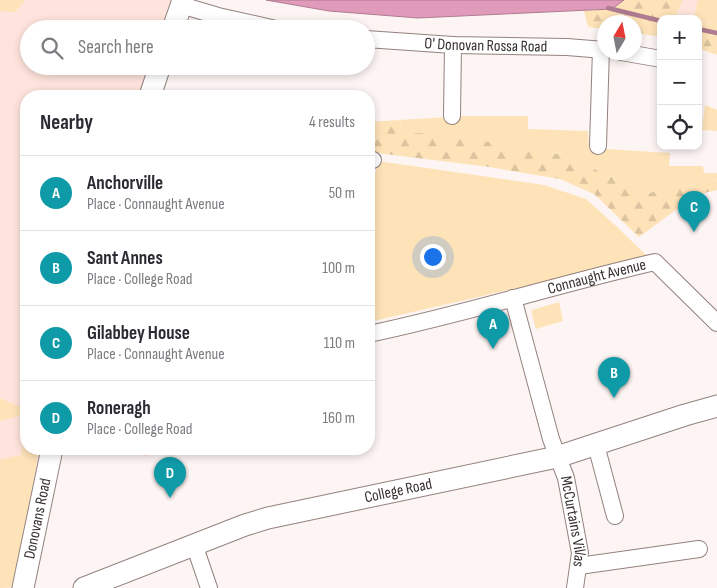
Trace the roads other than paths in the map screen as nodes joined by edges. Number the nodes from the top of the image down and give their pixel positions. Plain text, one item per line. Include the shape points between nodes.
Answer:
1 (182, 2) edge
2 (176, 20) edge
3 (236, 20) edge
4 (375, 40) edge
5 (453, 45) junction
6 (597, 50) edge
7 (642, 56) edge
8 (657, 59) edge
9 (602, 60) edge
10 (157, 75) edge
11 (152, 90) edge
12 (452, 116) dead end
13 (598, 146) dead end
14 (513, 298) junction
15 (717, 323) edge
16 (375, 332) edge
17 (717, 406) edge
18 (596, 445) junction
19 (51, 455) edge
20 (557, 457) junction
21 (615, 516) dead end
22 (194, 544) junction
23 (699, 549) dead end
24 (579, 566) junction
25 (23, 588) edge
26 (84, 588) edge
27 (209, 588) edge
28 (575, 588) edge

1 - 2 street
1 - 3 street
4 - 5 street, O' Donovan Rossa Road
5 - 6 street, O' Donovan Rossa Road
5 - 12 street
7 - 8 street
9 - 13 street
10 - 11 street
14 - 15 street, Connaught Avenue via 654,262
14 - 16 street, Connaught Avenue
14 - 20 street
17 - 18 street, College Road
18 - 20 street, College Road
18 - 21 street
19 - 25 street, Donovans Road
20 - 22 street, College Road via 268,518
20 - 24 street, McCurtains Villas via 564,468 579,540
22 - 26 street, College Road
22 - 27 street
23 - 24 street
24 - 28 street, McCurtains Villas

